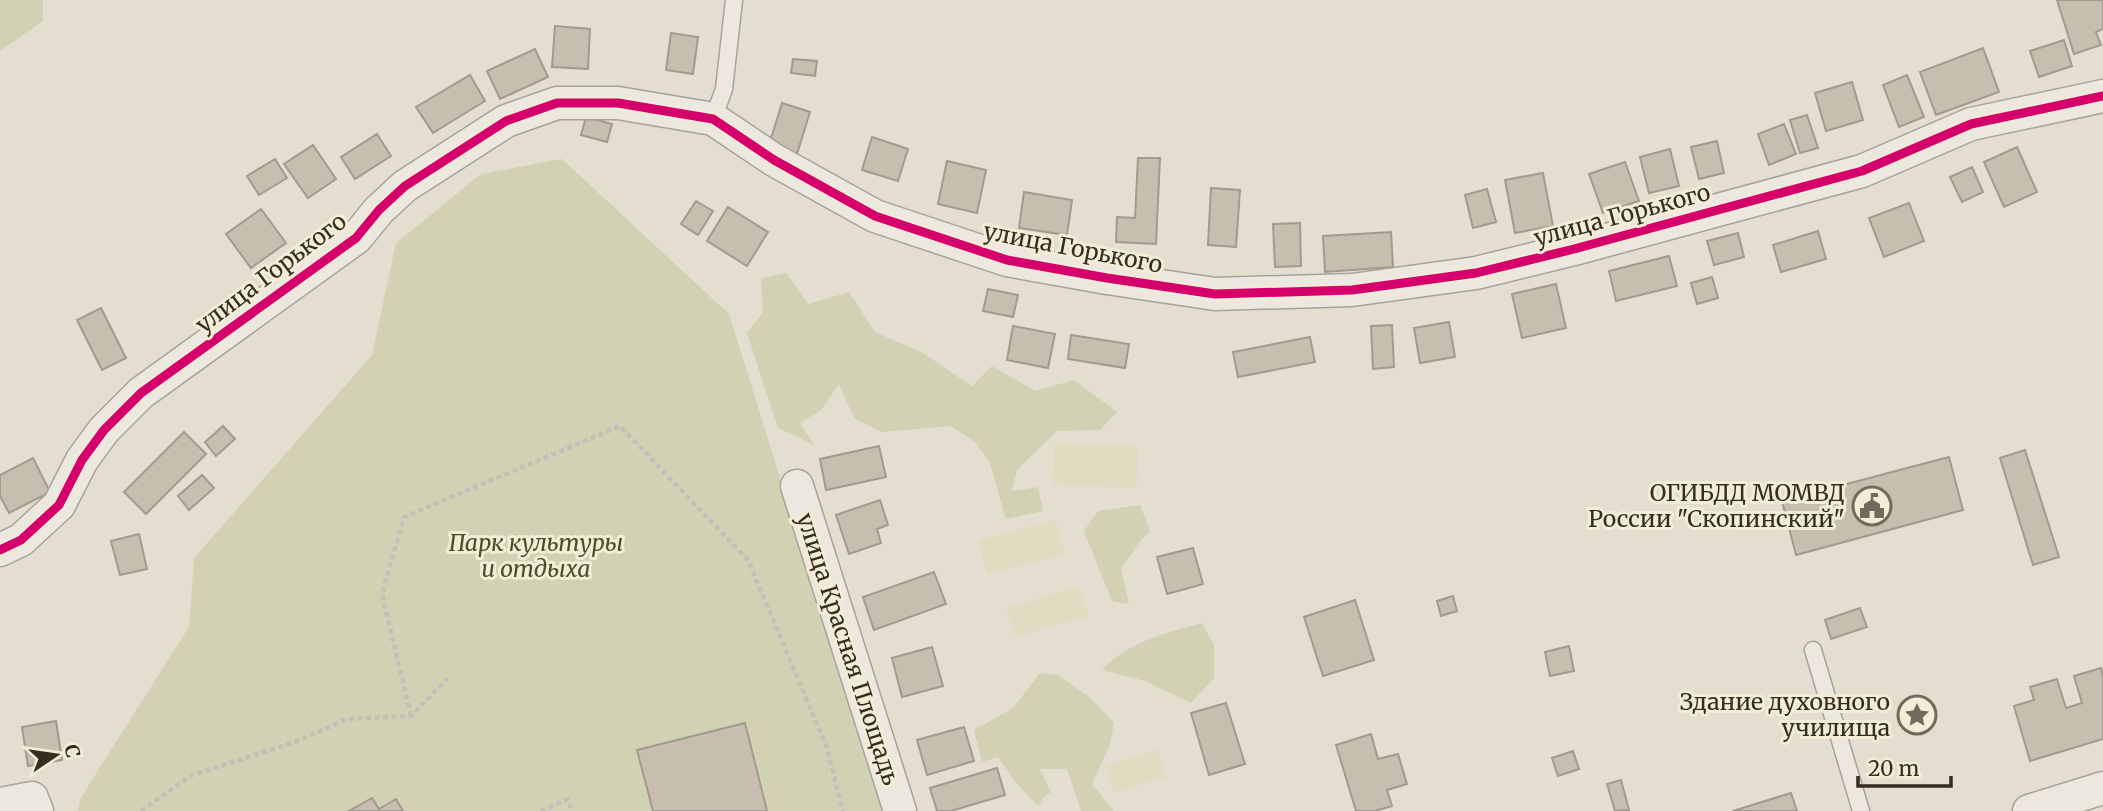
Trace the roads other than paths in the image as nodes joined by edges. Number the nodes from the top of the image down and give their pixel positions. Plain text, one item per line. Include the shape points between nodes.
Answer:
1 (734, 0) edge
2 (2103, 96) edge
3 (713, 119) junction
4 (797, 486) dead end
5 (0, 550) edge
6 (1813, 650) dead end
7 (2103, 788) edge
8 (0, 804) edge
9 (35, 804) edge
10 (900, 811) edge
11 (1861, 811) edge
12 (2029, 811) edge

1 - 3 lane via 724,89
2 - 3 street, улица Горького via 1971,124 1862,171 1476,273 1352,290 1215,294 1007,260 875,215 774,160
3 - 5 street, улица Горького via 618,103 557,103 506,121 405,186 356,238 141,393 82,460 59,505 21,540
4 - 10 street, улица Красная Площадь
6 - 11 lane
7 - 12 street
8 - 9 street

